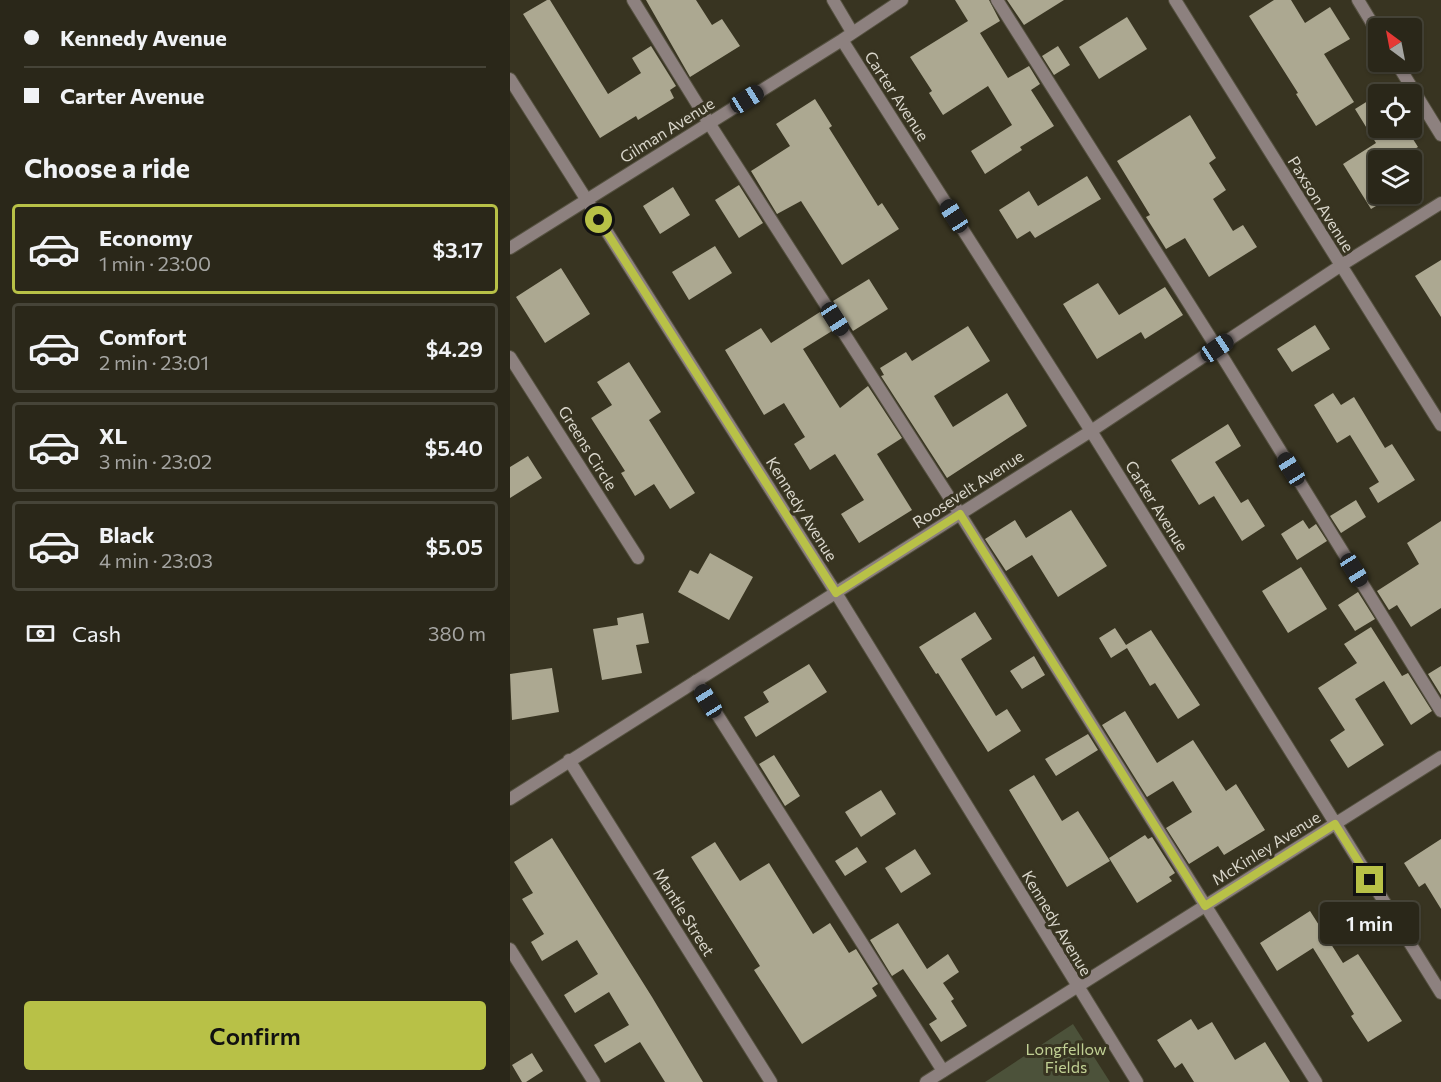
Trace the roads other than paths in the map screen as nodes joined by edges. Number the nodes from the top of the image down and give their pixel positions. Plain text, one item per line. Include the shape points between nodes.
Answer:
1 (633, 0) edge
2 (832, 0) edge
3 (902, 0) edge
4 (997, 0) edge
5 (1175, 0) edge
6 (1358, 0) edge
7 (1369, 18) edge
8 (852, 32) junction
9 (842, 40) junction
10 (1402, 72) edge
11 (510, 79) edge
12 (709, 123) junction
13 (1441, 135) edge
14 (586, 200) junction
15 (1441, 203) edge
16 (510, 248) edge
17 (1340, 266) junction
18 (1217, 348) junction
19 (510, 357) edge
20 (1441, 424) edge
21 (1091, 430) junction
22 (960, 514) junction
23 (638, 558) dead end
24 (836, 593) junction
25 (696, 681) junction
26 (1441, 711) edge
27 (1441, 757) edge
28 (569, 760) junction
29 (510, 799) edge
30 (1335, 824) junction
31 (1205, 906) junction
32 (510, 949) edge
33 (1077, 987) junction
34 (1441, 993) edge
35 (943, 1071) junction
36 (594, 1082) edge
37 (771, 1082) edge
38 (926, 1082) edge
39 (1137, 1082) edge
40 (1316, 1082) edge

1 - 12 street
2 - 8 street
3 - 8 street, Gilman Avenue
4 - 18 street
5 - 17 street, Paxson Avenue
6 - 7 street
8 - 9 street, Gilman Avenue
9 - 12 street, Gilman Avenue
9 - 21 street, Carter Avenue
10 - 13 street
11 - 14 street, Kennedy Avenue
12 - 14 street, Gilman Avenue
12 - 22 street
14 - 16 street, Gilman Avenue
14 - 24 street, Kennedy Avenue
15 - 17 street, Roosevelt Avenue
17 - 18 street, Roosevelt Avenue
17 - 20 street, Paxson Avenue
18 - 21 street, Roosevelt Avenue
18 - 26 street
19 - 23 street, Greens Circle
21 - 22 street, Roosevelt Avenue
21 - 30 street, Carter Avenue
22 - 24 street, Roosevelt Avenue
22 - 31 street
24 - 25 street, Roosevelt Avenue
24 - 33 street, Kennedy Avenue
25 - 28 street, Roosevelt Avenue
25 - 35 street
27 - 30 street, McKinley Avenue
28 - 29 street, Roosevelt Avenue
28 - 37 street, Mantle Street
30 - 31 street, McKinley Avenue
30 - 34 street, Carter Avenue
31 - 33 street, McKinley Avenue
31 - 40 street
32 - 36 street
33 - 35 street, McKinley Avenue
33 - 39 street, Kennedy Avenue
35 - 38 street, McKinley Avenue

